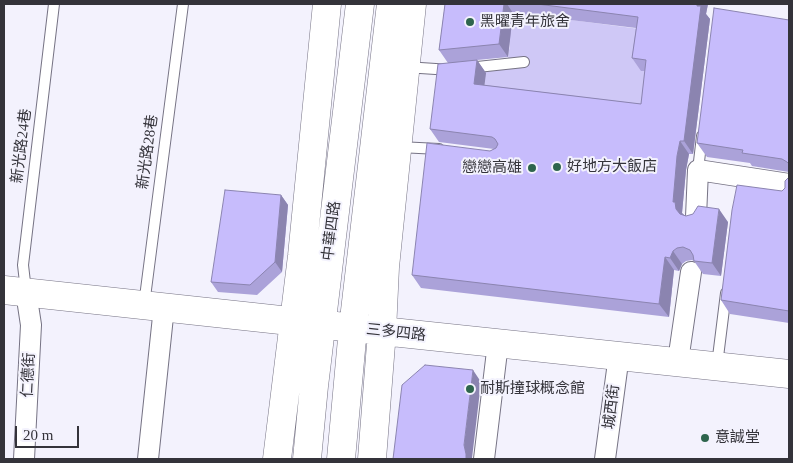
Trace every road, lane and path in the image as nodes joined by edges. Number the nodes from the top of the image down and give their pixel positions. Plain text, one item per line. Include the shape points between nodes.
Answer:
1 (54, 4) edge
2 (183, 4) edge
3 (327, 4) edge
4 (360, 4) edge
5 (391, 4) edge
6 (412, 4) edge
7 (524, 62) dead end
8 (405, 67) junction
9 (704, 122) edge
10 (397, 146) junction
11 (446, 150) edge
12 (698, 170) junction
13 (789, 184) edge
14 (696, 217) edge
15 (690, 272) edge
16 (728, 278) edge
17 (15, 291) edge
18 (154, 306) junction
19 (308, 323) junction
20 (353, 328) junction
21 (382, 332) junction
22 (498, 343) junction
23 (619, 355) junction
24 (678, 361) junction
25 (717, 366) junction
26 (789, 374) edge
27 (24, 459) edge
28 (148, 459) edge
29 (277, 459) edge
30 (307, 459) edge
31 (341, 459) edge
32 (372, 459) edge
33 (484, 459) edge
34 (605, 459) edge

1 - 17 lane, 新光路24巷 via 23,265
2 - 18 lane, 新光路28巷
3 - 19 street, 中華四路
4 - 19 street, 中華四路
5 - 20 street
6 - 8 street
7 - 8 lane via 448,70
8 - 10 street
9 - 12 lane
10 - 11 lane
10 - 21 street
12 - 13 street
12 - 14 street
15 - 24 street
16 - 25 lane
17 - 18 street, 三多四路
17 - 27 street, 仁德街 via 31,325
18 - 19 street, 三多四路
18 - 28 street
19 - 20 street, 三多四路
19 - 29 street, 中華四路
19 - 30 street, 中華四路
20 - 21 street, 三多四路
20 - 31 street
21 - 22 street, 三多四路
21 - 32 street
22 - 23 street, 三多四路
22 - 33 street
23 - 24 street, 三多四路
23 - 34 street, 城西街
24 - 25 street, 三多四路
25 - 26 street, 三多四路

